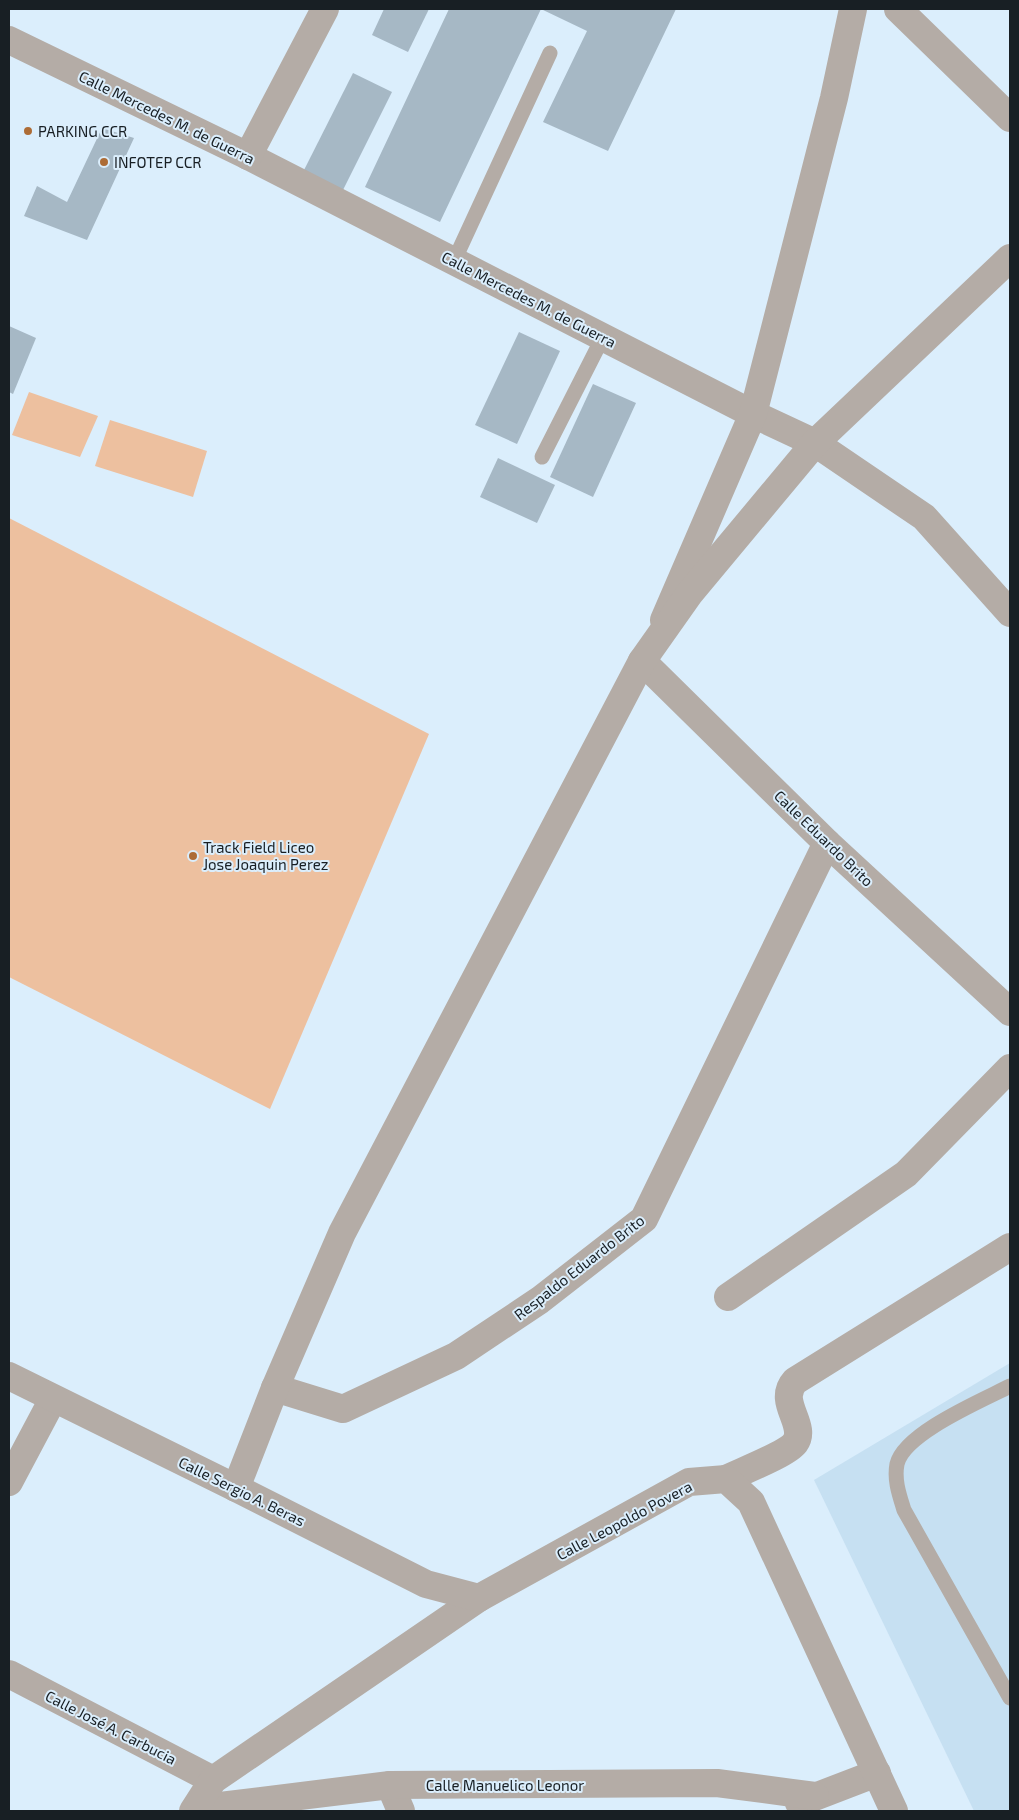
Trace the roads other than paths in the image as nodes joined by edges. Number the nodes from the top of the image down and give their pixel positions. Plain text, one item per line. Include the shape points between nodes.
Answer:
1 (325, 9) edge
2 (853, 9) edge
3 (900, 10) edge
4 (9, 40) edge
5 (550, 53) dead end
6 (1010, 118) edge
7 (248, 156) junction
8 (1010, 258) edge
9 (454, 261) junction
10 (602, 337) junction
11 (753, 414) junction
12 (816, 443) junction
13 (542, 457) dead end
14 (1010, 613) edge
15 (648, 653) junction
16 (828, 843) junction
17 (1010, 1012) edge
18 (1010, 1068) edge
19 (1010, 1247) edge
20 (728, 1297) dead end
21 (9, 1376) edge
22 (1010, 1386) edge
23 (275, 1388) junction
24 (52, 1399) junction
25 (726, 1478) junction
26 (9, 1482) edge
27 (236, 1488) junction
28 (479, 1598) junction
29 (9, 1674) edge
30 (1010, 1698) edge
31 (877, 1773) junction
32 (213, 1780) junction
33 (390, 1785) junction
34 (815, 1796) junction
35 (194, 1810) edge
36 (401, 1811) edge
37 (782, 1811) edge
38 (894, 1811) edge

1 - 7 street
2 - 11 street via 834,98
3 - 6 street
4 - 7 street, Calle Mercedes M. de Guerra
5 - 9 lane
7 - 9 street, Calle Mercedes M. de Guerra
8 - 12 street
9 - 10 street, Calle Mercedes M. de Guerra
10 - 11 street, Calle Mercedes M. de Guerra
10 - 13 lane
11 - 12 street, Calle Mercedes M. de Guerra
11 - 15 street
12 - 14 street, Calle Mercedes M. de Guerra via 924,517
12 - 15 street via 690,593
15 - 16 street, Calle Eduardo Brito
15 - 23 street via 342,1233
16 - 17 street, Calle Eduardo Brito
16 - 23 street, Respaldo Eduardo Brito via 644,1220 540,1300 456,1356 343,1410
18 - 20 street via 906,1174
19 - 25 street, Calle Leopoldo Povera via 795,1381 789,1388 788,1398 798,1435 796,1443
21 - 24 street, Calle Sergio A. Beras
22 - 30 lane via 928,1429 906,1446 897,1463 896,1485 904,1510
23 - 27 street
24 - 26 street
24 - 27 street, Calle Sergio A. Beras
25 - 28 street, Calle Leopoldo Povera via 689,1482
25 - 31 street via 752,1502
27 - 28 street, Calle Sergio A. Beras via 426,1584
28 - 32 street, Calle Leopoldo Povera
29 - 32 street, Calle José A. Carbucia
31 - 34 street
31 - 38 street
32 - 35 street
33 - 34 street, Calle Manuelico Leonor via 718,1784
33 - 35 street, Calle Manuelico Leonor
33 - 36 street
34 - 37 street

